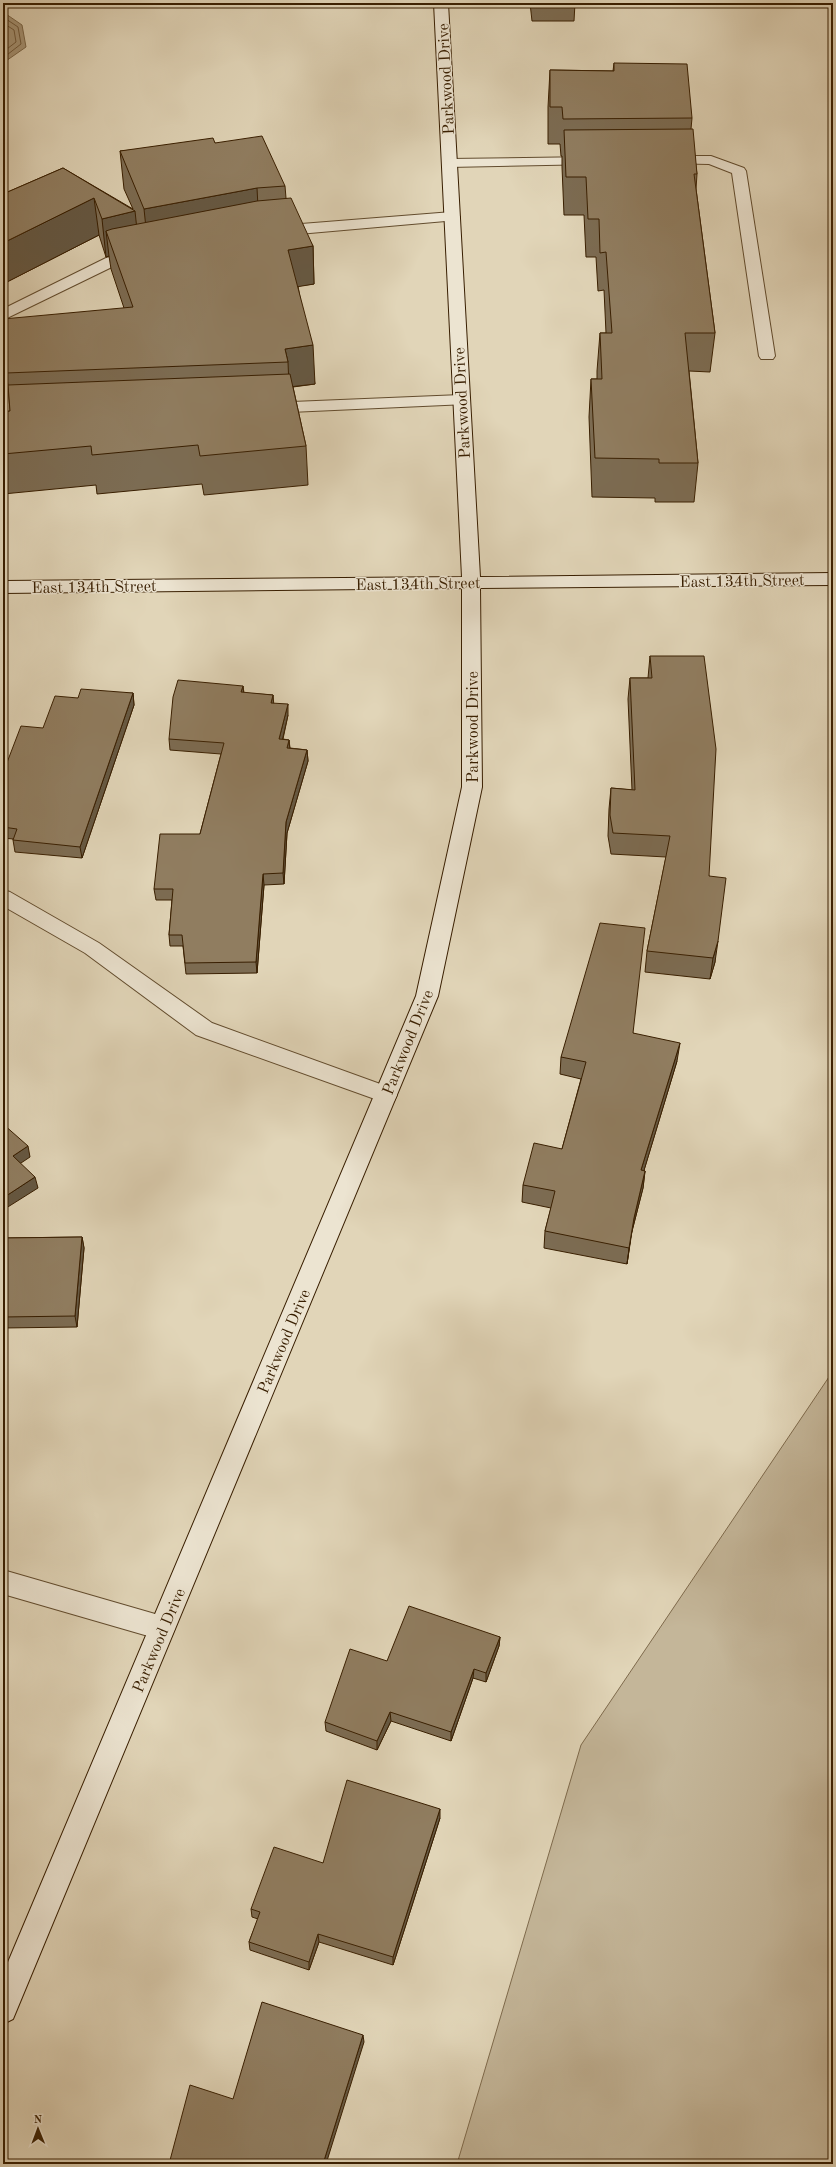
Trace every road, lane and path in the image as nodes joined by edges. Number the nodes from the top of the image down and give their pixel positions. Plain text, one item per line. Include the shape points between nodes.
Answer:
1 (441, 3) edge
2 (655, 160) edge
3 (608, 161) edge
4 (449, 163) junction
5 (452, 217) junction
6 (259, 232) edge
7 (150, 253) edge
8 (3, 316) edge
9 (768, 356) dead end
10 (461, 400) junction
11 (256, 408) edge
12 (833, 579) edge
13 (471, 582) junction
14 (3, 587) edge
15 (3, 897) edge
16 (386, 1095) junction
17 (3, 1582) edge
18 (162, 1628) junction
19 (3, 2009) edge

1 - 4 street, Parkwood Drive
2 - 9 street via 711,160 739,171
3 - 4 street
4 - 5 street, Parkwood Drive
5 - 6 street
5 - 10 street, Parkwood Drive
7 - 8 street via 111,260
10 - 11 street
10 - 13 street, Parkwood Drive
12 - 13 street, East 134th Street
13 - 14 street, East 134th Street
13 - 16 street, Parkwood Drive via 472,787 427,996
15 - 16 street via 92,948 204,1029
16 - 18 street, Parkwood Drive
17 - 18 street
18 - 19 street, Parkwood Drive

